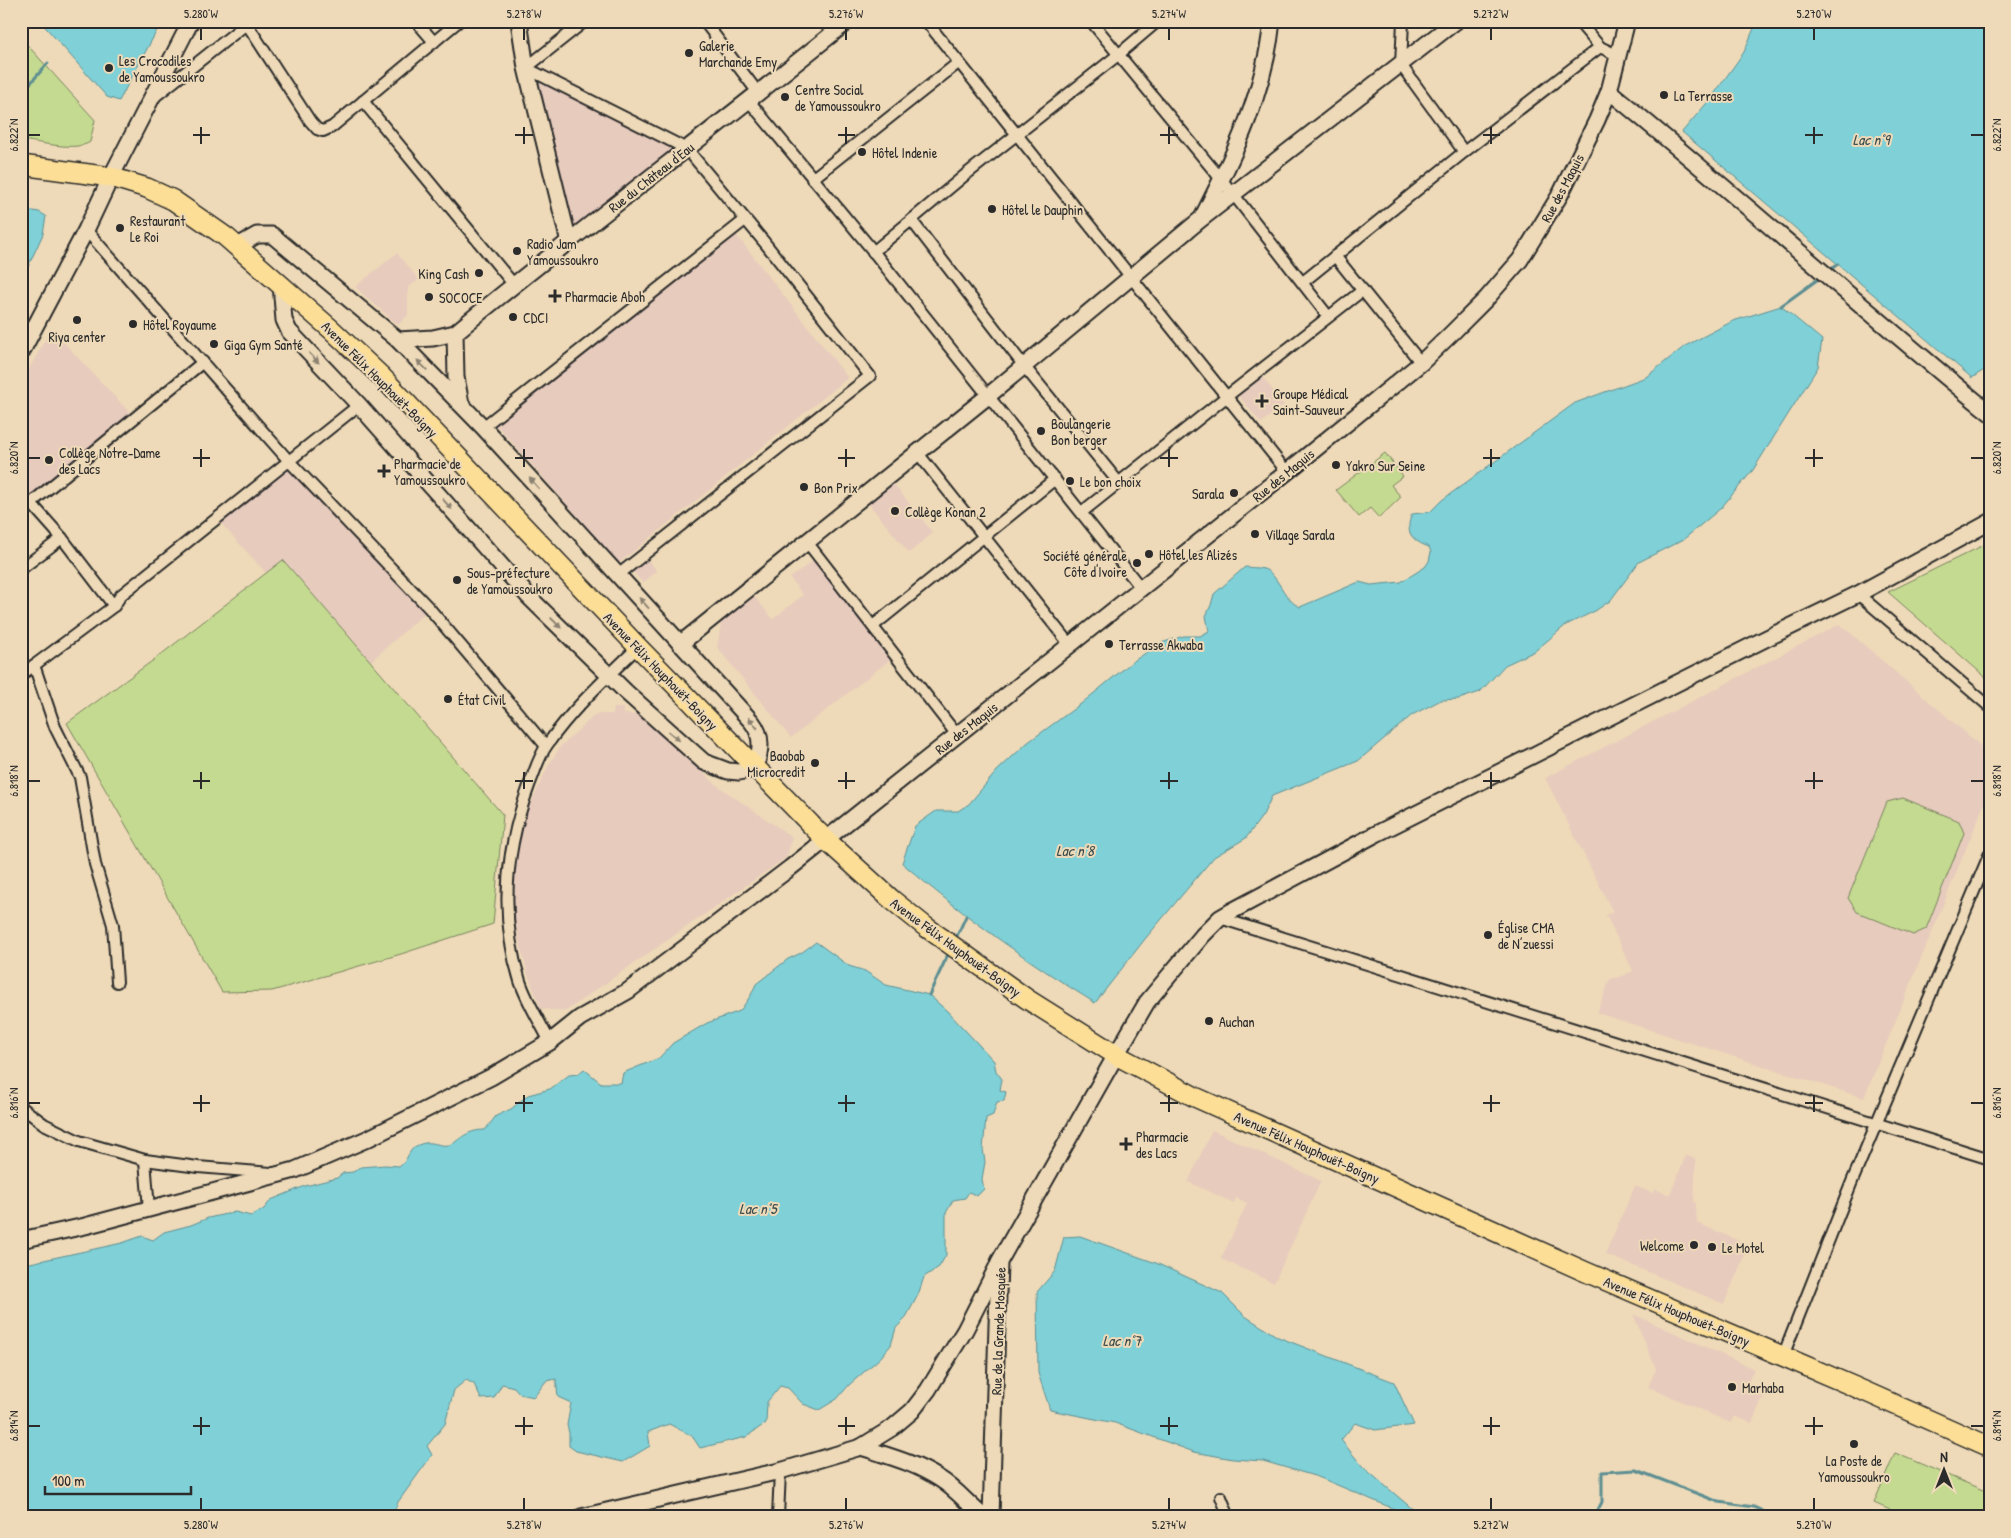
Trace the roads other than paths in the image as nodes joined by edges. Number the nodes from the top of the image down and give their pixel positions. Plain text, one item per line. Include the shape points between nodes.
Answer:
1 (191, 21) edge
2 (416, 21) edge
3 (459, 21) edge
4 (519, 21) edge
5 (585, 21) edge
6 (704, 21) edge
7 (848, 21) edge
8 (926, 21) edge
9 (1090, 21) edge
10 (1158, 21) edge
11 (1272, 21) edge
12 (1403, 21) edge
13 (1456, 21) edge
14 (1578, 21) edge
15 (1627, 21) edge
16 (247, 22) edge
17 (434, 42) junction
18 (1600, 47) junction
19 (1118, 55) junction
20 (1619, 56) junction
21 (958, 63) junction
22 (1401, 65) junction
23 (526, 68) junction
24 (1609, 91) junction
25 (754, 97) junction
26 (149, 101) junction
27 (363, 101) junction
28 (1016, 135) junction
29 (686, 149) junction
30 (1464, 152) junction
31 (21, 165) edge
32 (111, 177) junction
33 (812, 179) junction
34 (1221, 181) junction
35 (1234, 196) junction
36 (1201, 219) junction
37 (745, 220) junction
38 (912, 221) junction
39 (86, 230) junction
40 (569, 242) junction
41 (236, 247) junction
42 (874, 252) junction
43 (1336, 256) junction
44 (1132, 277) junction
45 (1303, 282) junction
46 (281, 285) junction
47 (514, 286) junction
48 (1363, 290) junction
49 (1328, 316) junction
50 (455, 333) junction
51 (398, 340) junction
52 (21, 352) edge
53 (203, 362) junction
54 (1421, 363) junction
55 (1024, 366) junction
56 (988, 396) junction
57 (1226, 397) junction
58 (461, 404) junction
59 (359, 405) junction
60 (1990, 413) edge
61 (482, 427) junction
62 (917, 452) junction
63 (289, 460) junction
64 (1287, 472) junction
65 (1055, 479) junction
66 (1119, 483) junction
67 (1082, 512) junction
68 (1990, 522) edge
69 (984, 535) junction
70 (62, 538) junction
71 (806, 542) junction
72 (21, 569) edge
73 (618, 575) junction
74 (1141, 588) junction
75 (1858, 594) junction
76 (114, 606) junction
77 (873, 626) junction
78 (680, 644) junction
79 (1070, 645) junction
80 (638, 647) junction
81 (34, 666) junction
82 (21, 675) edge
83 (609, 676) junction
84 (1990, 707) edge
85 (957, 735) junction
86 (546, 746) junction
87 (756, 769) junction
88 (825, 839) junction
89 (1990, 854) edge
90 (1220, 918) junction
91 (117, 982) dead end
92 (550, 1042) junction
93 (1116, 1055) junction
94 (21, 1107) edge
95 (1876, 1124) junction
96 (1990, 1159) edge
97 (145, 1160) junction
98 (284, 1174) junction
99 (149, 1209) junction
100 (21, 1240) edge
101 (999, 1262) junction
102 (1782, 1356) junction
103 (861, 1447) junction
104 (1990, 1447) edge
105 (780, 1471) junction
106 (1221, 1497) dead end
107 (581, 1517) edge
108 (778, 1517) edge
109 (984, 1517) edge
110 (991, 1517) edge
111 (1229, 1517) edge

1 - 26 street
2 - 17 street
3 - 17 street
4 - 23 street
5 - 23 street
6 - 25 street
7 - 25 street, Rue du Château d'Eau
8 - 21 street
9 - 19 street
10 - 19 street
11 - 34 street via 1261,84
12 - 22 street
13 - 22 street
14 - 18 street
15 - 20 street, Rue des Maquis
16 - 26 street
16 - 27 street via 317,129 327,131
17 - 27 street
18 - 20 street
18 - 30 street
19 - 28 street
19 - 34 street
20 - 24 street, Rue des Maquis
21 - 28 street
21 - 33 street
22 - 30 street
22 - 35 street
23 - 29 street
23 - 40 street
24 - 54 street, Rue des Maquis via 1560,195 1520,260 1487,298
24 - 60 street
25 - 29 street, Rue du Château d'Eau
25 - 33 street
26 - 32 street
27 - 47 street
28 - 38 street
28 - 44 street
29 - 37 street
29 - 40 street, Rue du Château d'Eau
30 - 43 street
31 - 32 highway, Avenue Félix Houphouët-Boigny
32 - 39 street
32 - 41 highway, Avenue Félix Houphouët-Boigny via 173,200
33 - 42 street
34 - 35 street
34 - 36 street
35 - 36 street
35 - 45 street
36 - 44 street
37 - 61 street
37 - 73 street via 870,376
38 - 42 street
38 - 55 street
39 - 52 street
39 - 53 street
40 - 47 street, Rue du Château d'Eau
41 - 46 highway, Avenue Félix Houphouët-Boigny
41 - 51 street via 257,235 272,235
42 - 56 street
43 - 45 street
43 - 48 street
44 - 55 street
44 - 57 street
45 - 49 street
46 -> 59 street via 288,331
46 - 80 highway, Avenue Félix Houphouët-Boigny via 382,377
47 - 50 street, Rue du Château d'Eau
48 - 49 street
48 - 54 street
49 - 57 street
50 - 51 street, Rue du Château d'Eau
50 - 58 street via 456,377
58 -> 51 street
53 - 63 street
53 - 70 street via 31,503
54 - 64 street, Rue des Maquis
55 - 56 street
55 - 66 street
56 - 62 street
56 - 65 street
57 - 64 street
57 - 66 street
58 - 61 street
59 - 63 street
59 -> 83 street via 530,597
73 -> 61 street
62 - 69 street
62 - 71 street
63 - 76 street via 121,595
63 - 86 street via 429,608
64 - 74 street, Rue des Maquis
65 - 67 street
65 - 69 street
66 - 67 street
67 - 74 street
68 - 75 street, Rue de la Grande Mosquée
69 - 77 street
69 - 79 street
70 - 72 street
70 - 76 street
71 - 77 street
71 - 78 street
78 -> 73 street
74 - 79 street, Rue des Maquis
75 - 84 street
75 - 90 street, Rue de la Grande Mosquée via 1376,834
76 - 81 street
77 - 85 street
87 -> 78 street via 761,744 758,729
79 - 85 street, Rue des Maquis
80 - 83 street
80 - 87 highway, Avenue Félix Houphouët-Boigny
81 - 82 street
81 - 91 street via 55,727 80,777 95,864 113,925
83 - 86 street via 571,714
83 -> 87 street via 704,762 728,771
85 - 88 street, Rue des Maquis
86 - 92 street via 519,814 507,884 513,956 521,983
87 - 88 highway, Avenue Félix Houphouët-Boigny
88 - 92 street, Rue des Maquis via 628,991 580,1018
88 - 93 highway, Avenue Félix Houphouët-Boigny via 926,927 1027,999
89 - 95 street
90 - 93 street, Rue de la Grande Mosquée via 1147,1002
90 - 95 street
92 - 98 street, Rue des Maquis via 433,1107
93 - 101 street, Rue de la Grande Mosquée
93 - 102 highway, Avenue Félix Houphouët-Boigny via 1195,1097 1337,1162
94 - 97 street via 44,1124 78,1141
95 - 96 street
95 - 102 street
97 - 98 street
97 - 99 street
98 - 99 street, Rue des Maquis
99 - 100 street, Rue des Maquis
101 - 103 street via 961,1337 928,1390 912,1411
101 - 110 street, Rue de la Grande Mosquée
102 - 104 highway, Avenue Félix Houphouët-Boigny
103 - 105 street
103 - 109 street via 906,1461 941,1479
105 - 107 street
105 - 108 street
106 - 111 street

